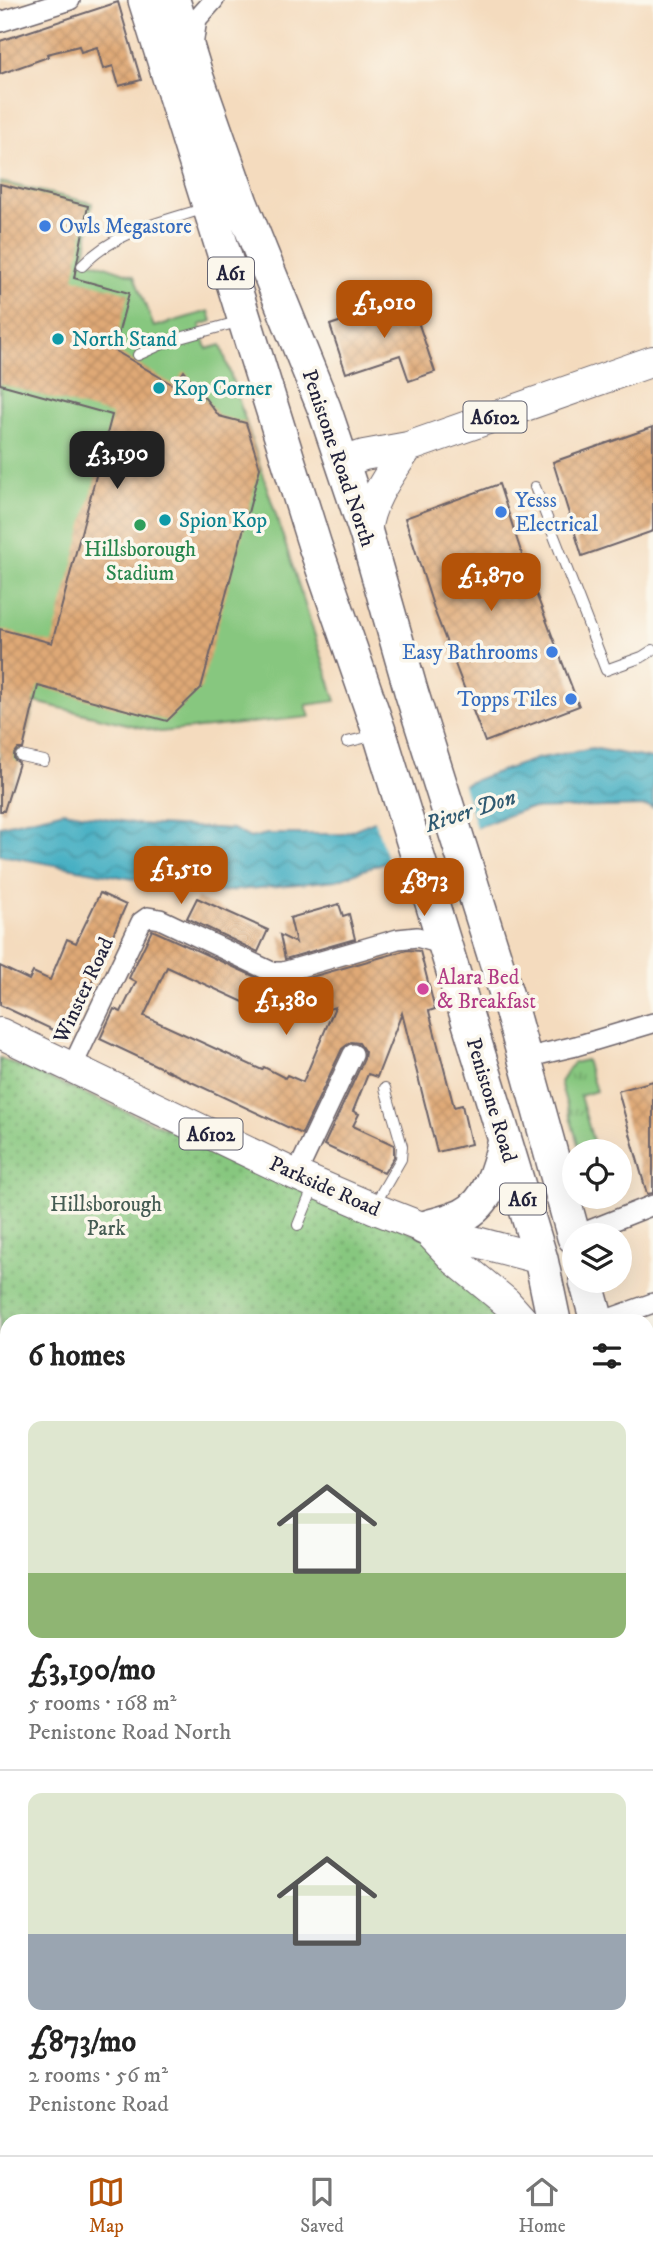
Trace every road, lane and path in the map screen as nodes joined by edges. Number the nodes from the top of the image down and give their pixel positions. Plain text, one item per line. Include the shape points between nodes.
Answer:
1 (70, 0) edge
2 (145, 0) edge
3 (173, 0) edge
4 (214, 0) edge
5 (0, 22) edge
6 (191, 59) junction
7 (210, 207) junction
8 (82, 266) dead end
9 (246, 319) junction
10 (138, 355) dead end
11 (653, 360) edge
12 (408, 447) junction
13 (343, 462) junction
14 (534, 487) dead end
15 (366, 533) junction
16 (315, 546) junction
17 (653, 650) edge
18 (347, 742) dead end
19 (384, 748) junction
20 (21, 756) dead end
21 (44, 761) dead end
22 (459, 842) joint
23 (445, 945) junction
24 (653, 1023) edge
25 (0, 1033) edge
26 (353, 1054) dead end
27 (479, 1058) junction
28 (524, 1058) junction
29 (72, 1067) junction
30 (385, 1088) dead end
31 (505, 1140) junction
32 (306, 1179) junction
33 (653, 1205) edge
34 (373, 1208) junction
35 (570, 1223) edge
36 (607, 1223) edge
37 (298, 1225) dead end
38 (424, 1228) junction
39 (541, 1259) junction
40 (562, 1267) edge
41 (586, 1293) edge
42 (653, 1303) edge
43 (517, 1314) edge
44 (553, 1314) edge
45 (594, 1314) edge
46 (622, 1314) edge

1 - 5 street
2 - 7 highway, A61
3 - 6 highway, Penistone Road North / A61
4 - 6 street via 197,19
6 - 13 highway, Penistone Road North / A61 via 241,203
7 - 8 lane via 126,234
7 - 9 highway, A61
9 - 10 lane
9 - 16 highway, A61
11 - 12 main road, A6102
12 - 13 main road, A6102
12 - 15 main road via 383,482
13 - 15 highway, Penistone Road North / A61
13 - 16 highway via 323,494
14 - 17 lane via 606,670
15 - 22 highway, Penistone Road North / A61
16 - 19 highway, Penistone Road / A61
18 - 19 lane
19 - 23 highway, Penistone Road / A61
20 - 21 lane
22 - 28 highway, Penistone Road / A61
23 - 27 highway, Penistone Road / A61
23 - 29 street, Winster Road via 417,937 398,939 272,972 148,917 141,922
24 - 28 street
25 - 29 main road, Parkside Road / A6102
26 - 32 street
27 - 28 highway
27 - 31 highway, Penistone Road / A61
28 - 35 highway, Penistone Road / A61
29 - 32 main road, Parkside Road / A6102
30 - 34 lane via 402,1146 401,1159
31 - 38 highway via 499,1168 478,1203 464,1215
31 - 39 highway, Penistone Road / A61
32 - 34 main road, Parkside Road / A6102
32 - 37 lane
33 - 36 street
34 - 38 main road, Parkside Road / A6102
38 - 39 main road, Parkside Road / A6102
38 - 43 main road, Parkside Road / A6102
39 - 40 highway
39 - 44 highway, Penistone Road / A61
41 - 45 highway
42 - 46 street

